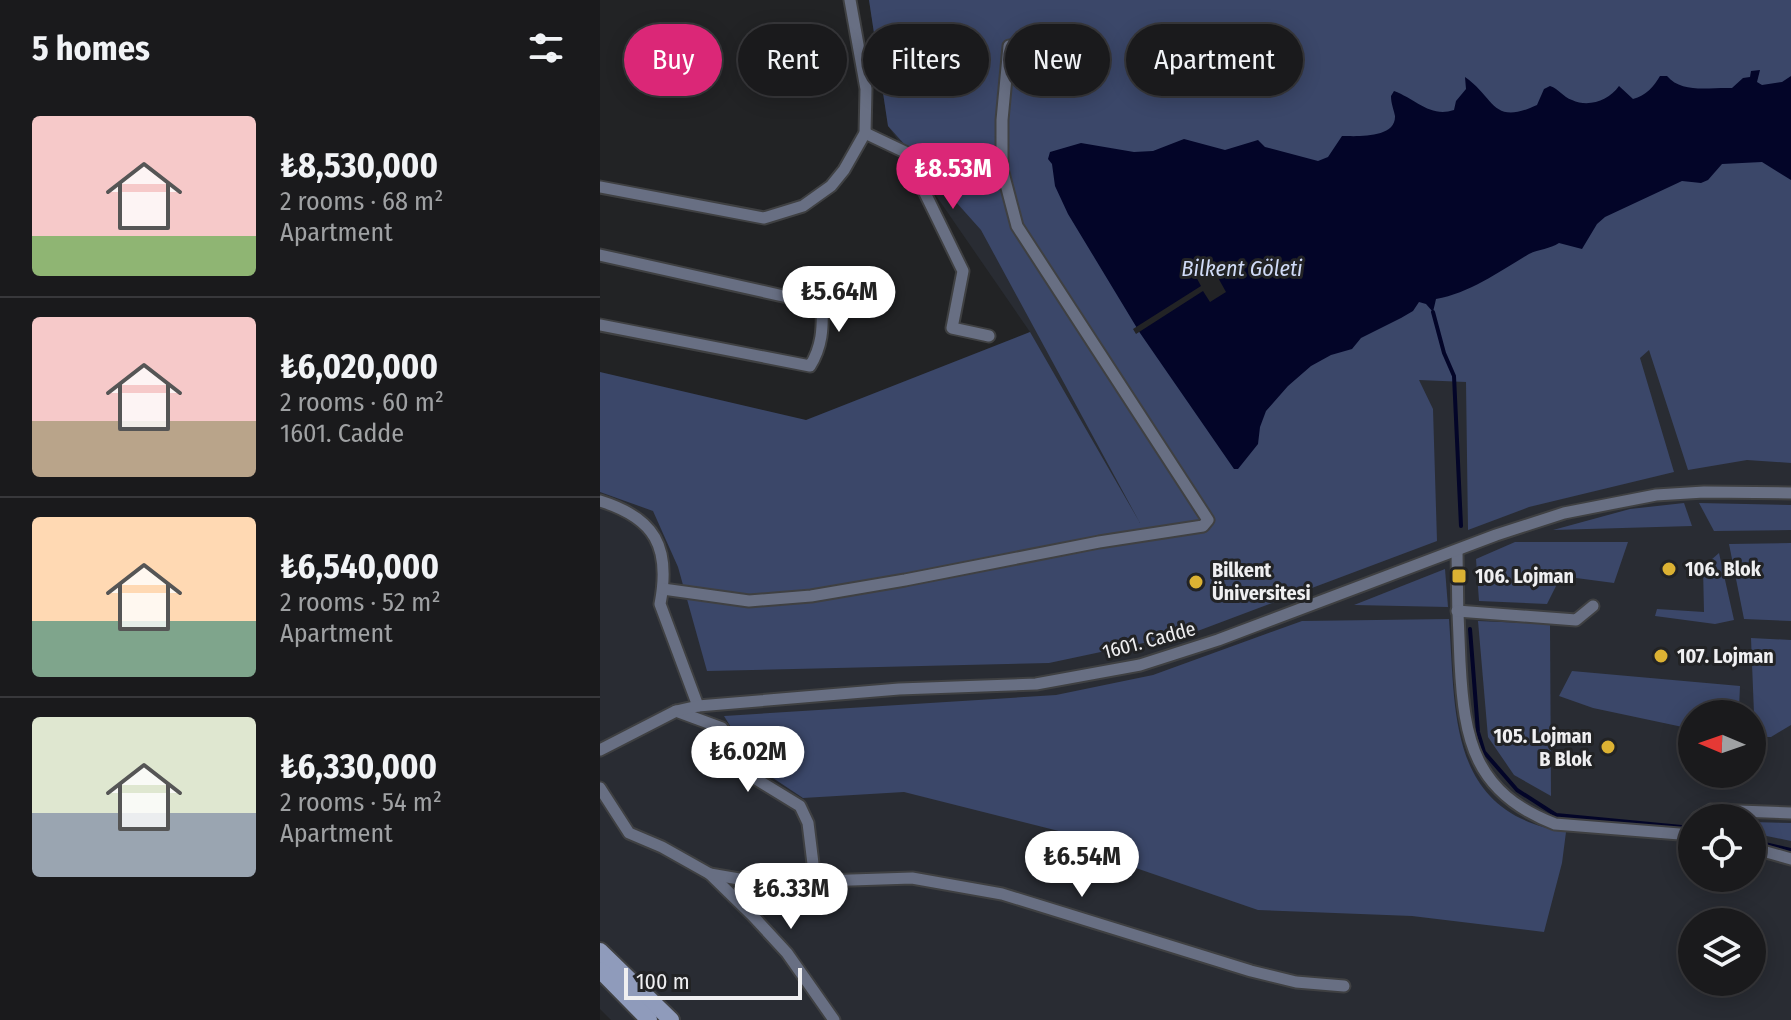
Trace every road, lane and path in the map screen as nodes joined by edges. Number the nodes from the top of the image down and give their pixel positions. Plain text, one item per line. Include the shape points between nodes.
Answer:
1 (850, 0) edge
2 (1005, 88) edge
3 (865, 133) junction
4 (600, 187) edge
5 (600, 255) edge
6 (600, 325) edge
7 (989, 336) dead end
8 (1791, 493) edge
9 (600, 501) edge
10 (1457, 551) junction
11 (663, 589) junction
12 (1593, 606) dead end
13 (1457, 611) junction
14 (698, 706) junction
15 (676, 711) junction
16 (600, 750) edge
17 (600, 788) edge
18 (1766, 812) edge
19 (1791, 813) edge
20 (1678, 834) edge
21 (1766, 852) edge
22 (1791, 859) edge
23 (710, 874) junction
24 (815, 880) junction
25 (600, 951) edge
26 (600, 970) edge
27 (1344, 986) dead end
28 (649, 1020) edge
29 (671, 1020) edge
30 (834, 1020) edge

1 - 3 street via 866,89
2 - 11 street via 1002,169 1017,226 1208,520 1203,526 811,596 749,601
3 - 4 street via 831,186 803,206 764,218
3 - 7 street via 905,152 963,271 952,328
5 - 6 street via 810,302 822,306 823,324 819,352 810,366
8 - 10 street, 1601. Cadde via 1656,495 1564,513
9 - 11 street via 638,516 654,533
10 - 13 street
10 - 14 street, 1601. Cadde via 1140,665 1036,684
11 - 14 street via 660,604
12 - 13 street via 1576,620
13 - 20 street via 1464,716 1475,756 1493,784 1534,816 1555,824
14 - 15 street, 1601. Cadde
15 - 16 street, 1601. Cadde
15 - 24 street via 722,728 751,776 800,806 808,823
17 - 23 street via 629,833
18 - 19 street
21 - 22 street
23 - 24 street
23 - 30 street via 787,953
24 - 27 street via 912,878 1002,894 1251,971
25 - 29 street
26 - 28 street

